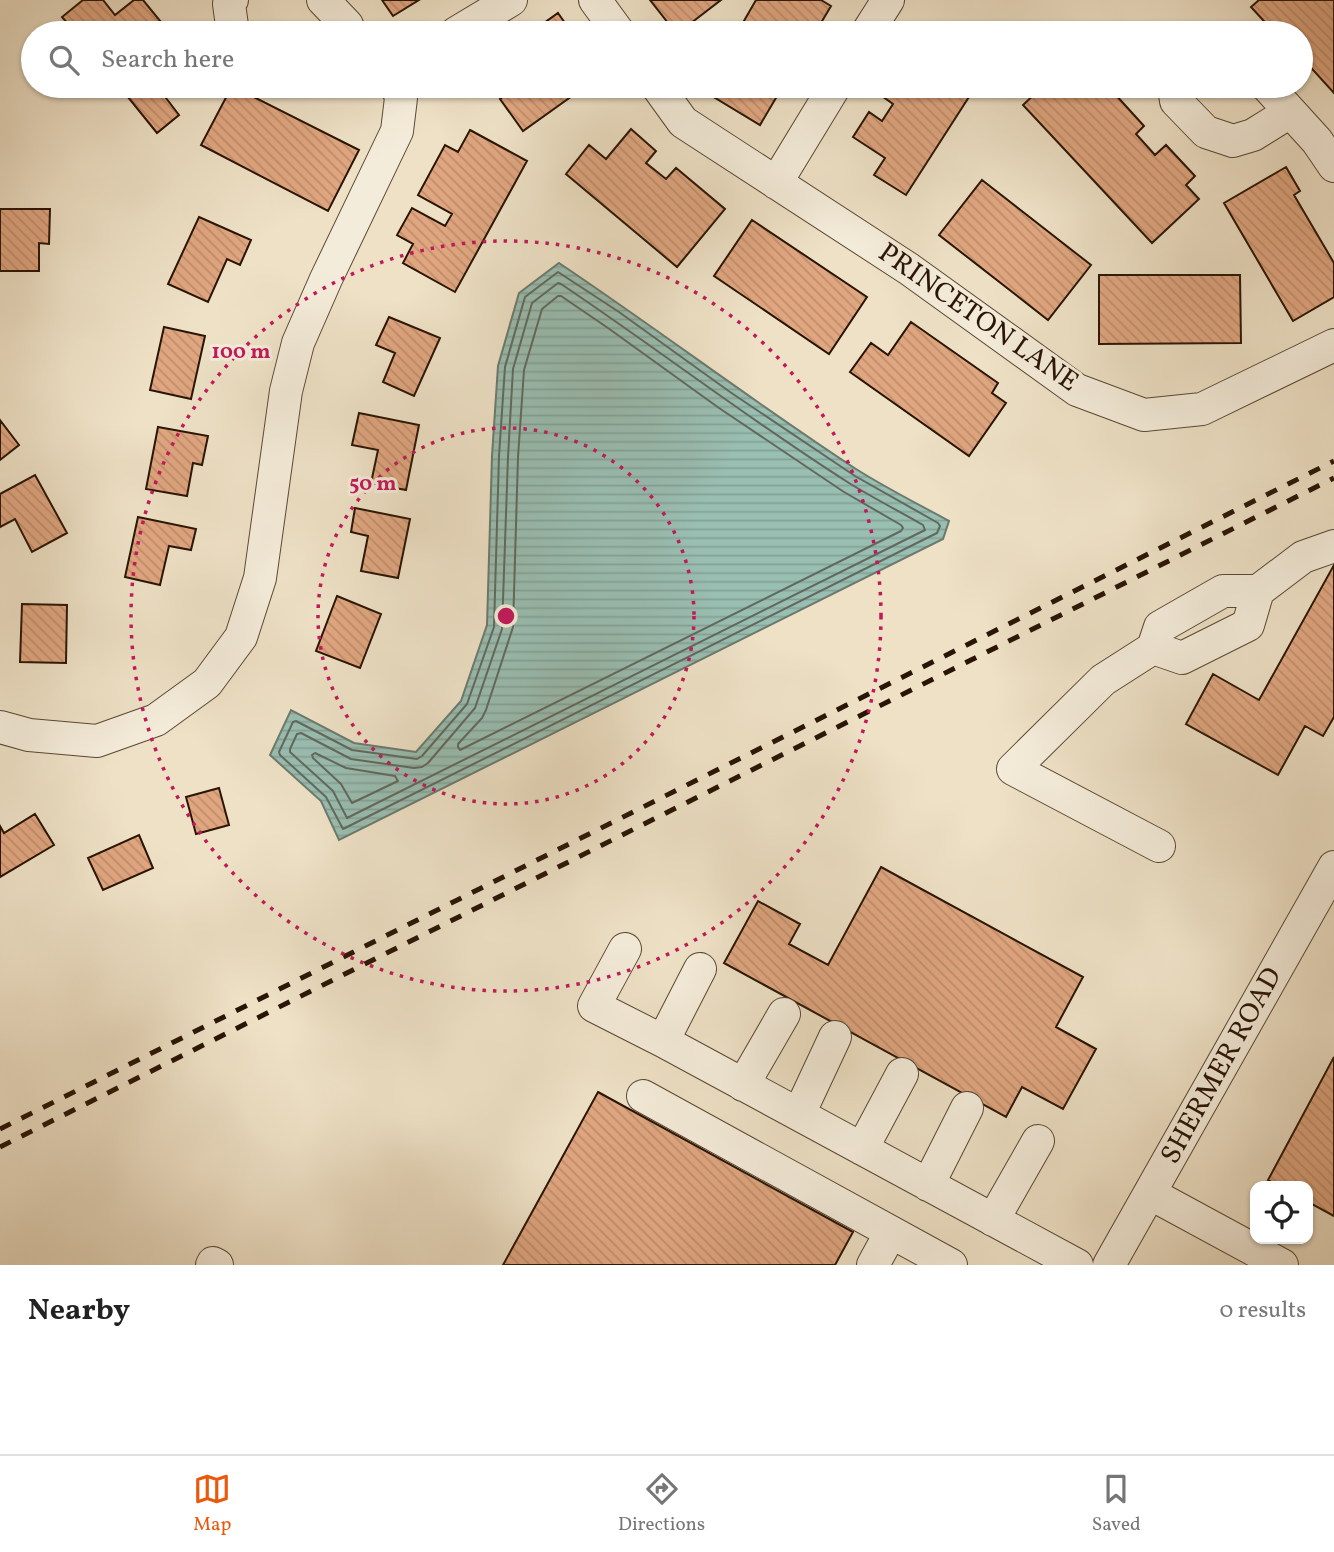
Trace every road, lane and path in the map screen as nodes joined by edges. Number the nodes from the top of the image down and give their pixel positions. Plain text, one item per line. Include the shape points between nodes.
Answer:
1 (232, 0) edge
2 (323, 0) edge
3 (511, 0) edge
4 (595, 0) edge
5 (888, 0) edge
6 (231, 21) edge
7 (343, 21) edge
8 (476, 21) edge
9 (610, 21) edge
10 (875, 21) edge
11 (401, 98) edge
12 (666, 98) edge
13 (828, 98) edge
14 (1176, 98) edge
15 (1278, 98) edge
16 (1290, 112) junction
17 (1334, 166) edge
18 (776, 183) junction
19 (1334, 345) edge
20 (1334, 546) edge
21 (0, 727) edge
22 (1159, 846) dead end
23 (1334, 867) edge
24 (625, 948) dead end
25 (700, 969) dead end
26 (784, 1014) dead end
27 (835, 1037) dead end
28 (663, 1041) junction
29 (902, 1074) dead end
30 (743, 1085) junction
31 (643, 1096) dead end
32 (967, 1108) dead end
33 (799, 1114) junction
34 (1038, 1141) dead end
35 (862, 1149) junction
36 (928, 1185) junction
37 (1150, 1194) junction
38 (993, 1220) junction
39 (891, 1232) junction
40 (873, 1265) edge
41 (951, 1265) edge
42 (1077, 1265) edge
43 (1109, 1265) edge
44 (1282, 1265) edge

1 - 6 street
2 - 7 street
3 - 8 street
4 - 9 street
5 - 10 street
11 - 21 street via 397,131 298,343 286,391 260,578 241,637 207,683 156,720 97,741 29,735
12 - 18 street, PRINCETON LANE via 683,122
13 - 18 street
14 - 16 street via 1206,132 1233,141 1253,135
15 - 16 street
16 - 17 street
18 - 19 street, PRINCETON LANE via 909,269 1077,390 1144,415 1202,410
20 - 22 street via 1303,556 1258,591 1248,625 1182,658 1153,648 1102,680 1013,769
23 - 37 street, SHERMER ROAD
24 - 28 street via 594,1006
25 - 28 street
26 - 30 street
27 - 33 street
28 - 30 street
29 - 35 street
30 - 33 street
31 - 39 street
32 - 36 street
33 - 35 street
34 - 38 street
35 - 36 street
36 - 38 street
37 - 43 street, SHERMER ROAD
37 - 44 street
38 - 42 street
39 - 40 street
39 - 41 street

